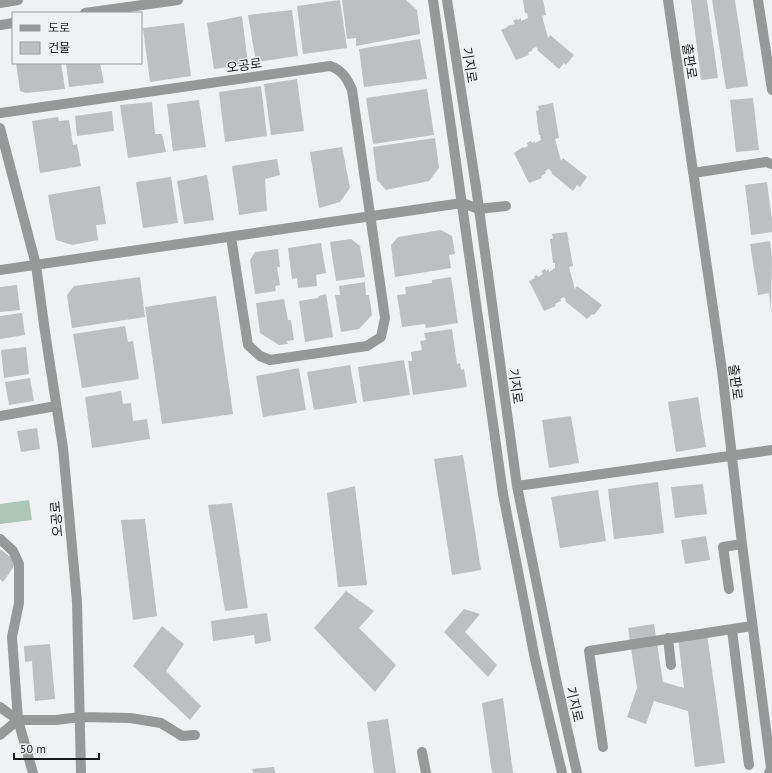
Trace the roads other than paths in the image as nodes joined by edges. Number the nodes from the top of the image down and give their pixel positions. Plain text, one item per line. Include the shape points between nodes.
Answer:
1 (18, 0) edge
2 (178, 0) edge
3 (447, 0) edge
4 (668, 0) edge
5 (758, 0) edge
6 (430, 1) edge
7 (0, 2) edge
8 (92, 12) edge
9 (12, 23) edge
10 (0, 25) edge
11 (772, 90) edge
12 (0, 113) edge
13 (0, 128) edge
14 (772, 164) edge
15 (693, 173) junction
16 (462, 203) junction
17 (506, 206) dead end
18 (479, 209) junction
19 (370, 217) junction
20 (231, 237) junction
21 (36, 264) junction
22 (0, 270) edge
23 (56, 406) junction
24 (0, 416) edge
25 (772, 450) edge
26 (732, 456) junction
27 (517, 486) junction
28 (0, 539) edge
29 (742, 544) junction
30 (729, 589) dead end
31 (752, 626) junction
32 (732, 630) junction
33 (668, 638) junction
34 (671, 665) dead end
35 (0, 707) edge
36 (80, 717) junction
37 (18, 720) junction
38 (0, 735) edge
39 (196, 735) dead end
40 (603, 747) dead end
41 (422, 752) dead end
42 (749, 765) dead end
43 (771, 770) edge
44 (33, 773) edge
45 (81, 773) edge
46 (426, 773) edge
47 (562, 773) edge
48 (577, 773) edge

1 - 7 street
2 - 8 street
3 - 18 street, 기지로
4 - 15 street, 출판로
5 - 11 street
6 - 16 street, 기지로
9 - 10 street
12 - 19 street, 오공로 via 330,66 346,75 352,90
13 - 21 street, 오공로
14 - 15 street via 766,162
15 - 26 street, 출판로
16 - 18 street
16 - 19 street
16 - 47 street, 기지로 via 503,494 535,658
17 - 18 street
18 - 27 street, 기지로
19 - 20 street
19 - 20 street, 오공로 via 386,318 381,336 367,346 270,360 260,356 248,344
20 - 21 street
21 - 22 street
21 - 23 street, 오공로
23 - 24 street
23 - 36 street, 오공로 via 63,448 77,602
25 - 26 street
26 - 27 street
26 - 29 street, 출판로
27 - 48 street, 기지로
28 - 37 street via 12,551 19,564 19,603 12,637
29 - 30 street via 723,547
29 - 31 street, 출판로
31 - 32 street
31 - 43 street, 출판로
32 - 33 street
32 - 42 street
33 - 34 street
33 - 40 street via 588,651
35 - 37 street
36 - 37 street
36 - 39 street via 149,720 161,723 182,736
36 - 45 street, 오공로
37 - 38 street
37 - 44 street
41 - 46 street

